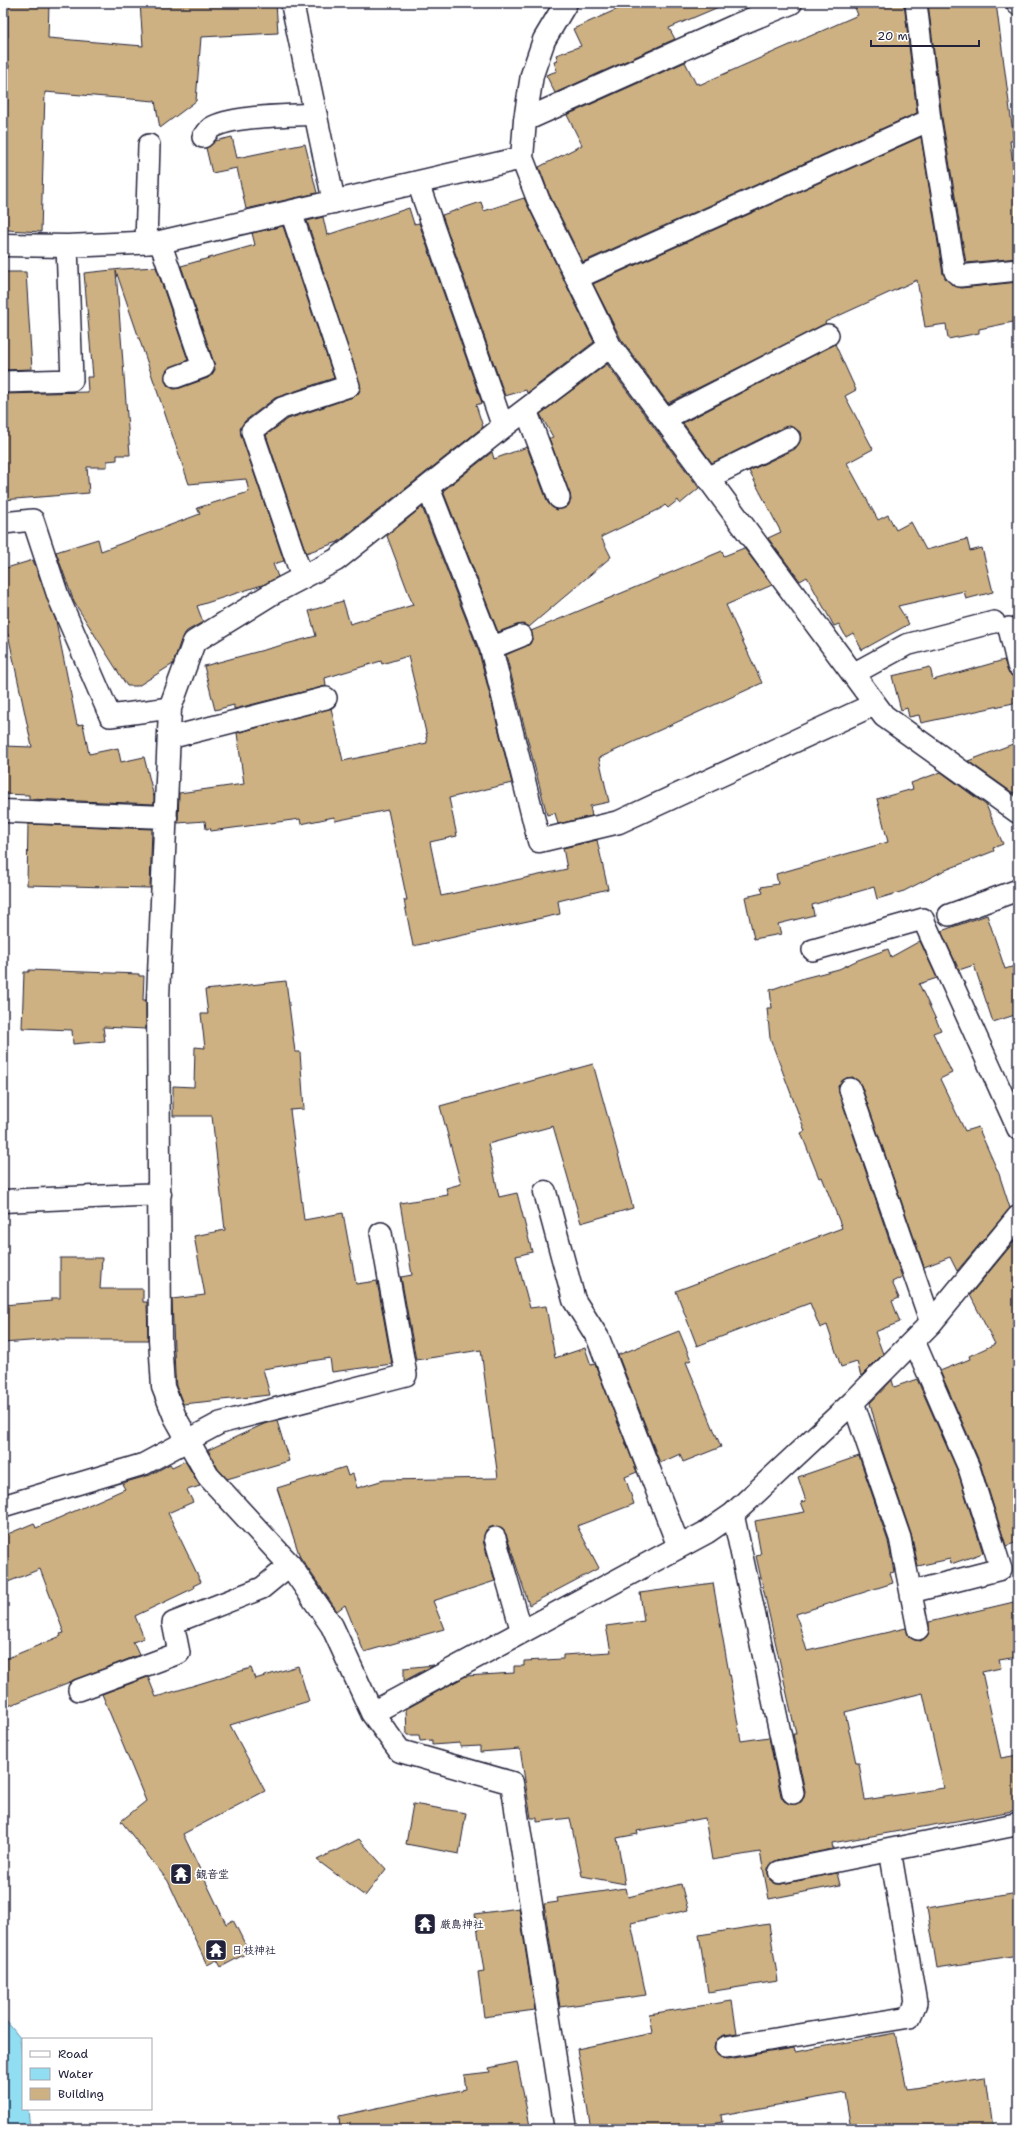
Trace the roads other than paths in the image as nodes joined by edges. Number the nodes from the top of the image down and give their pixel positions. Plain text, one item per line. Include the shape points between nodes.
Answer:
1 (292, 3) edge
2 (566, 3) edge
3 (791, 3) edge
4 (916, 3) edge
5 (769, 7) edge
6 (316, 114) junction
7 (525, 120) junction
8 (930, 120) junction
9 (203, 138) dead end
10 (149, 145) dead end
11 (522, 158) junction
12 (418, 184) junction
13 (334, 202) junction
14 (291, 212) junction
15 (153, 242) junction
16 (3, 245) edge
17 (67, 246) junction
18 (1018, 270) edge
19 (576, 278) junction
20 (828, 334) dead end
21 (610, 346) junction
22 (176, 377) dead end
23 (3, 382) edge
24 (526, 410) junction
25 (664, 419) junction
26 (503, 427) junction
27 (789, 438) dead end
28 (708, 478) junction
29 (428, 487) junction
30 (559, 498) dead end
31 (3, 523) edge
32 (302, 577) junction
33 (521, 636) dead end
34 (491, 648) junction
35 (1018, 666) edge
36 (853, 674) junction
37 (326, 698) dead end
38 (875, 704) junction
39 (170, 708) junction
40 (169, 738) junction
41 (3, 811) edge
42 (1018, 812) edge
43 (166, 817) junction
44 (1018, 890) edge
45 (949, 915) dead end
46 (813, 950) dead end
47 (850, 1089) dead end
48 (1018, 1129) edge
49 (545, 1192) dead end
50 (160, 1194) junction
51 (3, 1202) edge
52 (1018, 1217) edge
53 (381, 1233) dead end
54 (931, 1323) junction
55 (914, 1340) junction
56 (853, 1402) junction
57 (189, 1441) junction
58 (3, 1506) edge
59 (733, 1514) junction
60 (494, 1538) dead end
61 (679, 1548) junction
62 (290, 1565) junction
63 (911, 1592) junction
64 (918, 1630) dead end
65 (522, 1632) junction
66 (79, 1690) dead end
67 (372, 1712) junction
68 (792, 1793) dead end
69 (1018, 1824) edge
70 (890, 1850) junction
71 (780, 1872) dead end
72 (726, 2047) dead end
73 (566, 2129) edge

1 - 6 street
2 - 7 street via 544,40 532,75
3 - 5 street
4 - 8 lane
5 - 7 street
6 - 9 lane via 228,122 211,128
6 - 13 street
7 - 11 street
8 - 18 lane via 955,272 960,276
8 - 19 lane
10 - 15 lane
11 - 12 street
11 - 19 street via 538,199
12 - 13 street
12 - 26 lane
13 - 14 street
14 - 15 street
14 - 32 lane via 349,386 282,408 252,431
15 - 17 street
15 - 22 lane via 203,367
16 - 17 street
17 - 23 lane via 72,380
19 - 21 street
20 - 25 lane
21 - 24 street
21 - 25 street
24 - 26 street
24 - 30 lane
25 - 28 street
26 - 29 street
27 - 28 lane
28 - 36 street
29 - 32 street via 336,560
29 - 34 street
31 - 39 lane via 33,520 58,596 110,716
32 - 39 street via 194,642
33 - 34 lane
34 - 38 street via 539,841 620,822
35 - 36 lane via 1001,625 906,645
36 - 38 street
37 - 40 lane
38 - 42 street via 884,716
39 - 40 street
40 - 43 street
41 - 43 street
43 - 50 street via 158,998
44 - 45 lane
46 - 48 lane via 923,919
47 - 54 lane
49 - 61 street via 574,1300 598,1338
50 - 51 street
50 - 57 street via 160,1339 163,1388
52 - 54 street
53 - 57 lane via 406,1375 220,1423
54 - 55 street
55 - 56 street
55 - 63 lane via 969,1468 1001,1569
56 - 59 street
56 - 63 lane via 900,1538
57 - 58 lane via 144,1464
57 - 62 street via 208,1476
59 - 61 street
59 - 68 lane
60 - 65 lane
61 - 65 street
62 - 66 lane via 262,1588 172,1623 179,1654
62 - 67 street via 332,1626
63 - 64 lane
65 - 67 street
67 - 73 street via 400,1751 512,1782
69 - 70 street
70 - 71 street
70 - 72 lane via 916,2003 910,2017

